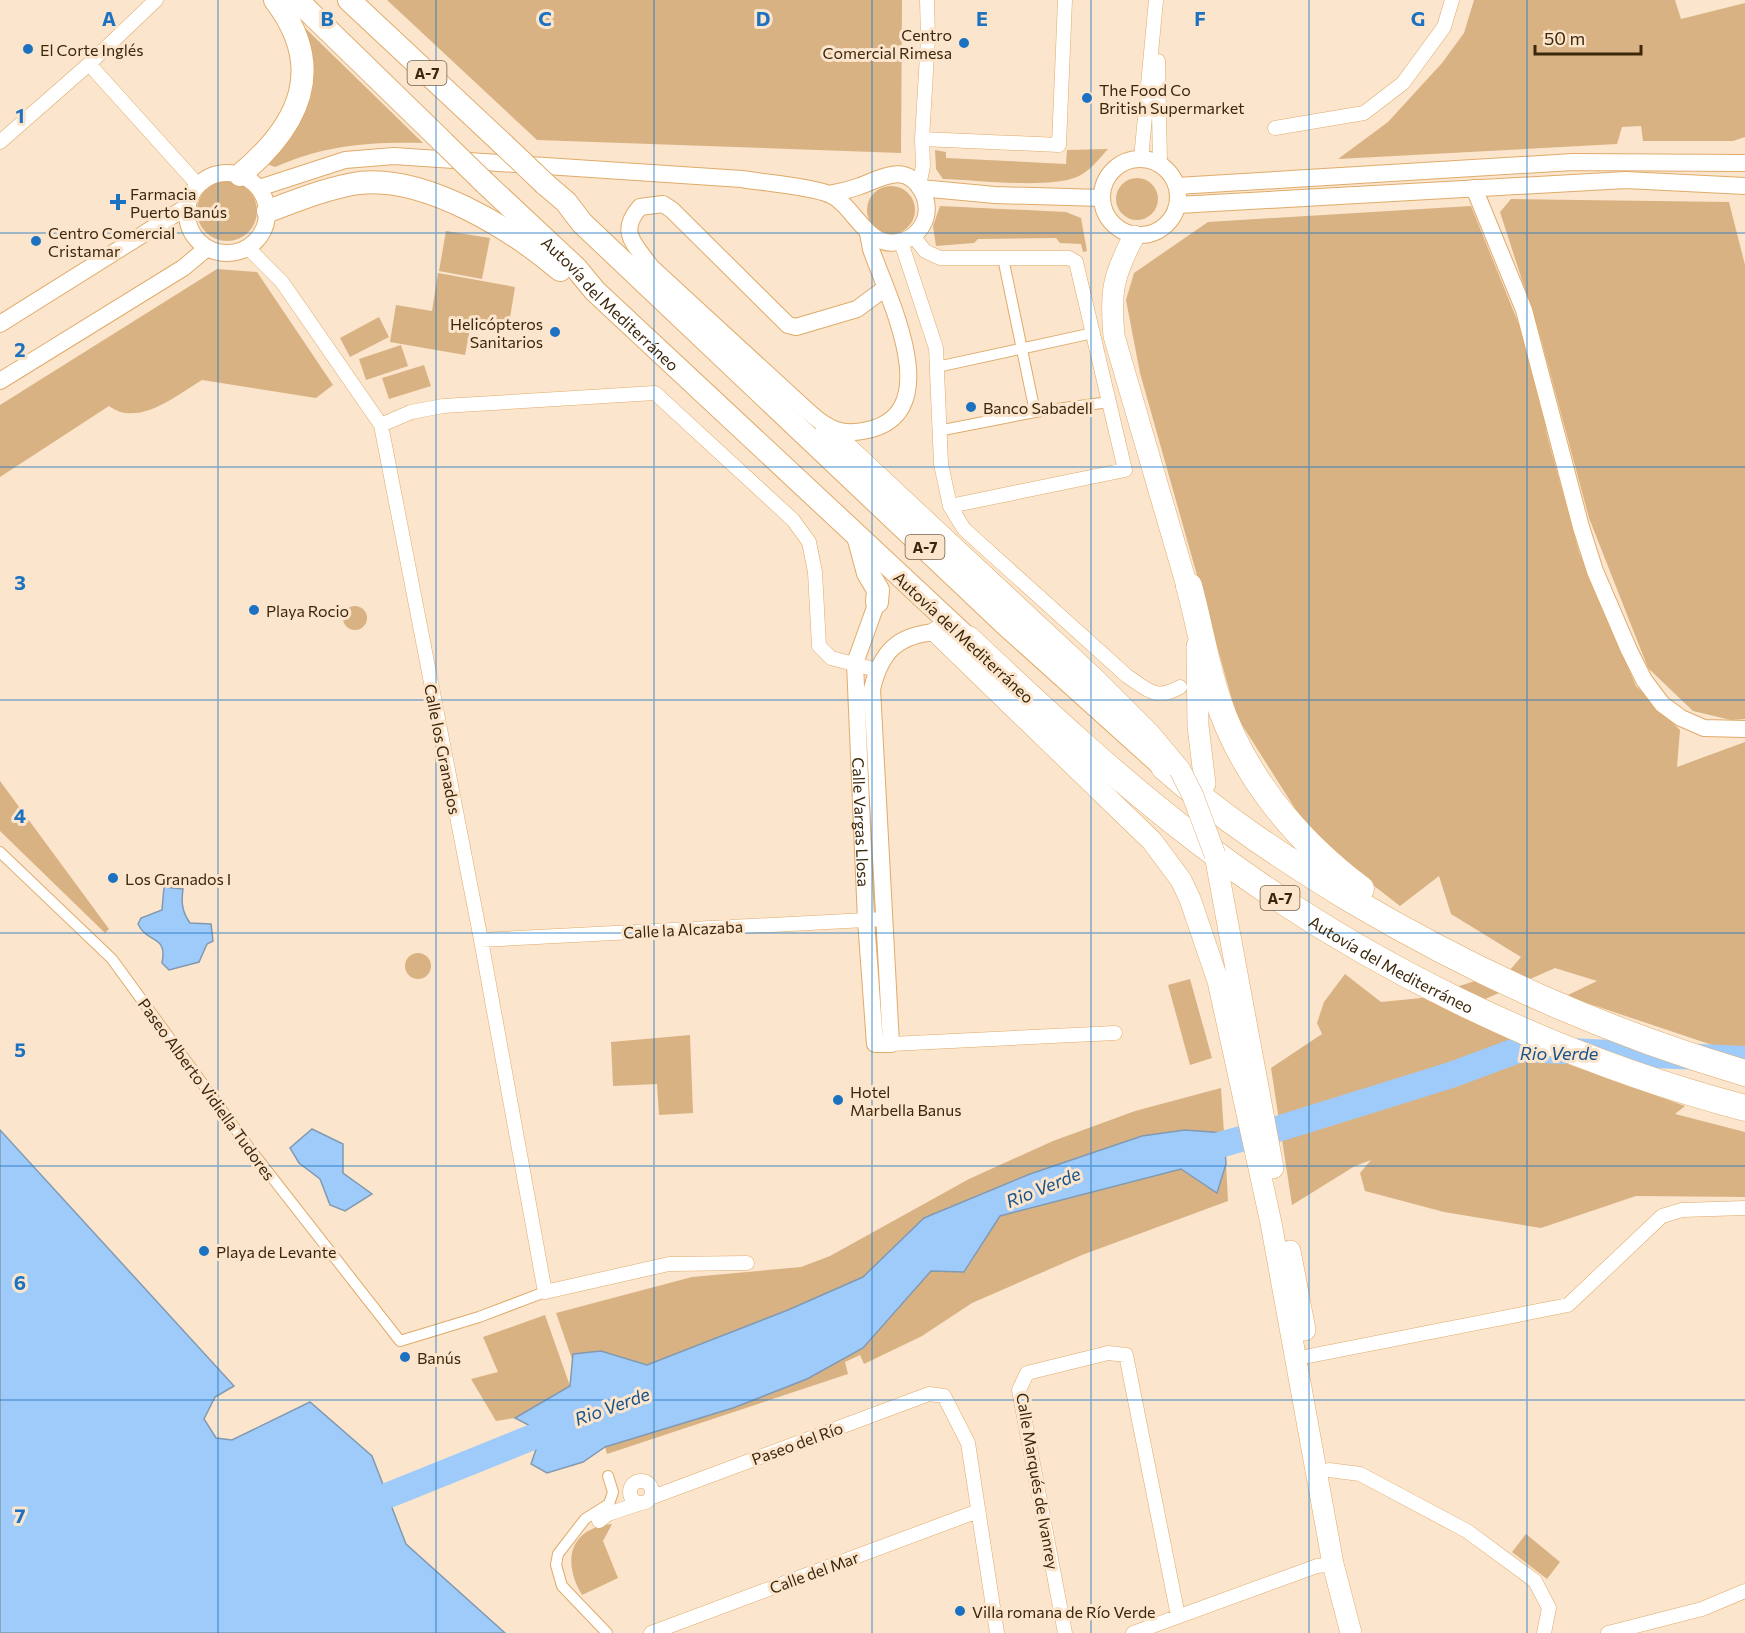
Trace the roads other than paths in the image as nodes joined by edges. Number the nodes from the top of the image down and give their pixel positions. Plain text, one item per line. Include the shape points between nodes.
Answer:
1 (156, 0) edge
2 (275, 0) edge
3 (297, 0) edge
4 (350, 0) edge
5 (927, 0) edge
6 (1065, 0) edge
7 (1452, 0) edge
8 (1155, 6) edge
9 (89, 64) junction
10 (1275, 128) dead end
11 (0, 142) edge
12 (922, 147) junction
13 (1142, 159) junction
14 (1160, 164) junction
15 (1745, 164) edge
16 (240, 175) junction
17 (869, 183) junction
18 (198, 185) junction
19 (917, 185) junction
20 (1177, 186) junction
21 (1745, 186) edge
22 (259, 188) junction
23 (1474, 188) junction
24 (966, 193) junction
25 (828, 194) junction
26 (1102, 198) junction
27 (566, 202) junction
28 (1178, 205) junction
29 (188, 206) junction
30 (268, 211) junction
31 (926, 214) junction
32 (865, 229) junction
33 (1134, 236) junction
34 (907, 239) junction
35 (207, 248) junction
36 (248, 248) junction
37 (1003, 258) junction
38 (651, 267) junction
39 (884, 289) junction
40 (595, 291) junction
41 (0, 324) edge
42 (1093, 333) junction
43 (1022, 349) junction
44 (937, 367) junction
45 (0, 381) edge
46 (1109, 402) junction
47 (1035, 412) junction
48 (381, 425) junction
49 (826, 428) junction
50 (938, 431) junction
51 (950, 506) junction
52 (858, 538) junction
53 (1189, 585) junction
54 (877, 602) joint
55 (936, 632) junction
56 (963, 635) junction
57 (855, 663) junction
58 (877, 670) junction
59 (985, 678) junction
60 (1180, 687) dead end
61 (866, 727) junction
62 (1745, 729) edge
63 (1172, 768) junction
64 (0, 852) edge
65 (1215, 855) junction
66 (885, 919) junction
67 (866, 920) junction
68 (1406, 932) junction
69 (481, 940) junction
70 (886, 951) junction
71 (868, 952) junction
72 (1115, 1033) dead end
73 (883, 1044) junction
74 (1247, 1066) junction
75 (1745, 1073) edge
76 (1745, 1108) edge
77 (1745, 1208) edge
78 (1277, 1222) junction
79 (747, 1263) dead end
80 (545, 1292) junction
81 (1309, 1356) junction
82 (1329, 1470) junction
83 (608, 1476) dead end
84 (978, 1511) junction
85 (592, 1520) junction
86 (1333, 1564) junction
87 (1745, 1591) edge
88 (1178, 1616) junction
89 (607, 1633) edge
90 (651, 1633) edge
91 (997, 1633) edge
92 (1065, 1633) edge
93 (1133, 1633) edge
94 (1351, 1633) edge
95 (1365, 1633) edge
96 (1544, 1633) edge
97 (1608, 1633) edge

1 - 9 street
2 - 16 highway via 298,39 303,84 292,117 279,136
3 - 40 highway, Autovía del Mediterráneo / A-7, bridge via 576,268
4 - 27 highway, Autovía del Mediterráneo / A-7, bridge
5 - 12 street
6 - 12 street via 1059,145
7 - 10 street via 1444,27 1403,83 1364,113
8 - 13 street
8 - 14 street
9 - 11 street
9 - 18 street
12 - 19 street
13 - 14 street
13 - 26 street via 1129,161 1109,175
14 - 20 street
15 - 20 street via 1573,162
16 - 18 street via 226,172
16 - 22 street
17 - 19 street via 896,174
17 - 25 street
17 - 32 street via 858,202
18 - 29 street
19 - 24 street
19 - 31 street
20 - 28 street
21 - 23 street via 1626,180
22 - 25 street via 345,160 394,156 742,179
22 - 30 street
23 - 28 street
23 - 62 street via 1524,310 1581,527 1611,613 1644,680 1662,704 1681,718 1704,728
24 - 26 street
24 - 31 street via 933,202
25 - 32 street via 842,203
26 - 33 street via 1108,219
27 - 38 highway via 590,215
27 - 63 highway, Autovía del Mediterráneo / A-7 via 582,224 1004,622
28 - 33 street via 1172,219 1148,235
29 - 35 street via 190,228
29 - 41 street
30 - 36 street via 266,226
30 - 40 highway via 320,192 362,183 422,189 513,236
31 - 34 street via 924,222
32 - 34 street via 886,242
32 - 39 street
33 - 53 main road via 1114,278 1114,336
34 - 37 street via 940,258
34 - 44 street
35 - 36 street via 228,254
35 - 45 street via 183,268
36 - 48 street, Calle los Granados via 282,282
37 - 42 street via 1069,258 1076,262
37 - 43 street
38 - 39 street via 633,243 629,222 640,207 663,204 780,320 796,327 857,309
38 - 49 street
39 - 49 street via 908,360 909,385 904,401 895,416 877,428 853,433
40 - 52 highway, Autovía del Mediterráneo / A-7
42 - 43 street
42 - 46 street
43 - 44 street
43 - 47 street
44 - 50 street
46 - 47 street
46 - 51 street via 1125,470
47 - 50 street
48 - 57 street via 411,412 443,406 655,393 793,520 809,542 819,646 831,658
48 - 69 street, Calle los Granados
49 - 63 main road via 1097,681 1149,733
50 - 51 street via 945,494
51 - 60 street via 964,529 1127,676 1152,693 1167,694
52 - 54 highway via 868,573 878,590
52 - 56 highway, Autovía del Mediterráneo / A-7
53 - 65 main road via 1196,629 1198,726
53 - 68 highway via 1217,699 1253,773 1309,845 1384,906
54 - 57 street, Calle Vargas Llosa
55 - 56 highway
55 - 58 street, Calle Vargas Llosa via 910,635 890,649
55 - 59 main road
56 - 59 highway
56 - 76 highway, Autovía del Mediterráneo / A-7 via 1072,736 1198,841 1312,918 1429,985 1510,1024 1610,1066
57 - 58 street
57 - 61 street, Calle Vargas Llosa
58 - 61 street, Calle Vargas Llosa
59 - 74 main road via 1133,821 1181,880 1205,938
61 - 66 street, Calle Vargas Llosa
61 - 67 street, Calle Vargas Llosa
63 - 65 main road, bridge via 1194,796
63 - 68 highway, Autovía del Mediterráneo / A-7 via 1204,802
64 - 80 street, Paseo Alberto Vidiella Tudores via 112,959 253,1153 400,1341
65 - 74 main road
66 - 67 street, Calle la Alcazaba
66 - 70 street, Calle Vargas Llosa
67 - 69 street, Calle la Alcazaba
67 - 71 street, Calle Vargas Llosa
68 - 75 highway, Autovía del Mediterráneo / A-7 via 1477,970 1577,1015
69 - 80 street, Calle los Granados
70 - 71 street
70 - 73 street, Calle Vargas Llosa
71 - 73 street, Calle Vargas Llosa
72 - 73 street
74 - 78 main road
77 - 81 street via 1682,1210 1662,1216 1568,1305
78 - 81 main road
78 - 86 main road
79 - 80 street via 669,1264
81 - 82 main road
82 - 95 main road
82 - 96 street via 1360,1474 1467,1531 1535,1581 1549,1608
83 - 85 street via 613,1492 609,1503
84 - 85 street, Paseo del Río via 968,1443 944,1396 929,1394
84 - 90 street, Calle del Mar
84 - 91 street
85 - 89 street via 558,1554 556,1566 562,1586
86 - 88 street via 1317,1566
86 - 94 main road
87 - 97 street via 1702,1609
88 - 92 street, Calle Marqués de Ivanrey via 1126,1355 1108,1353 1027,1373 1019,1390
88 - 93 street

